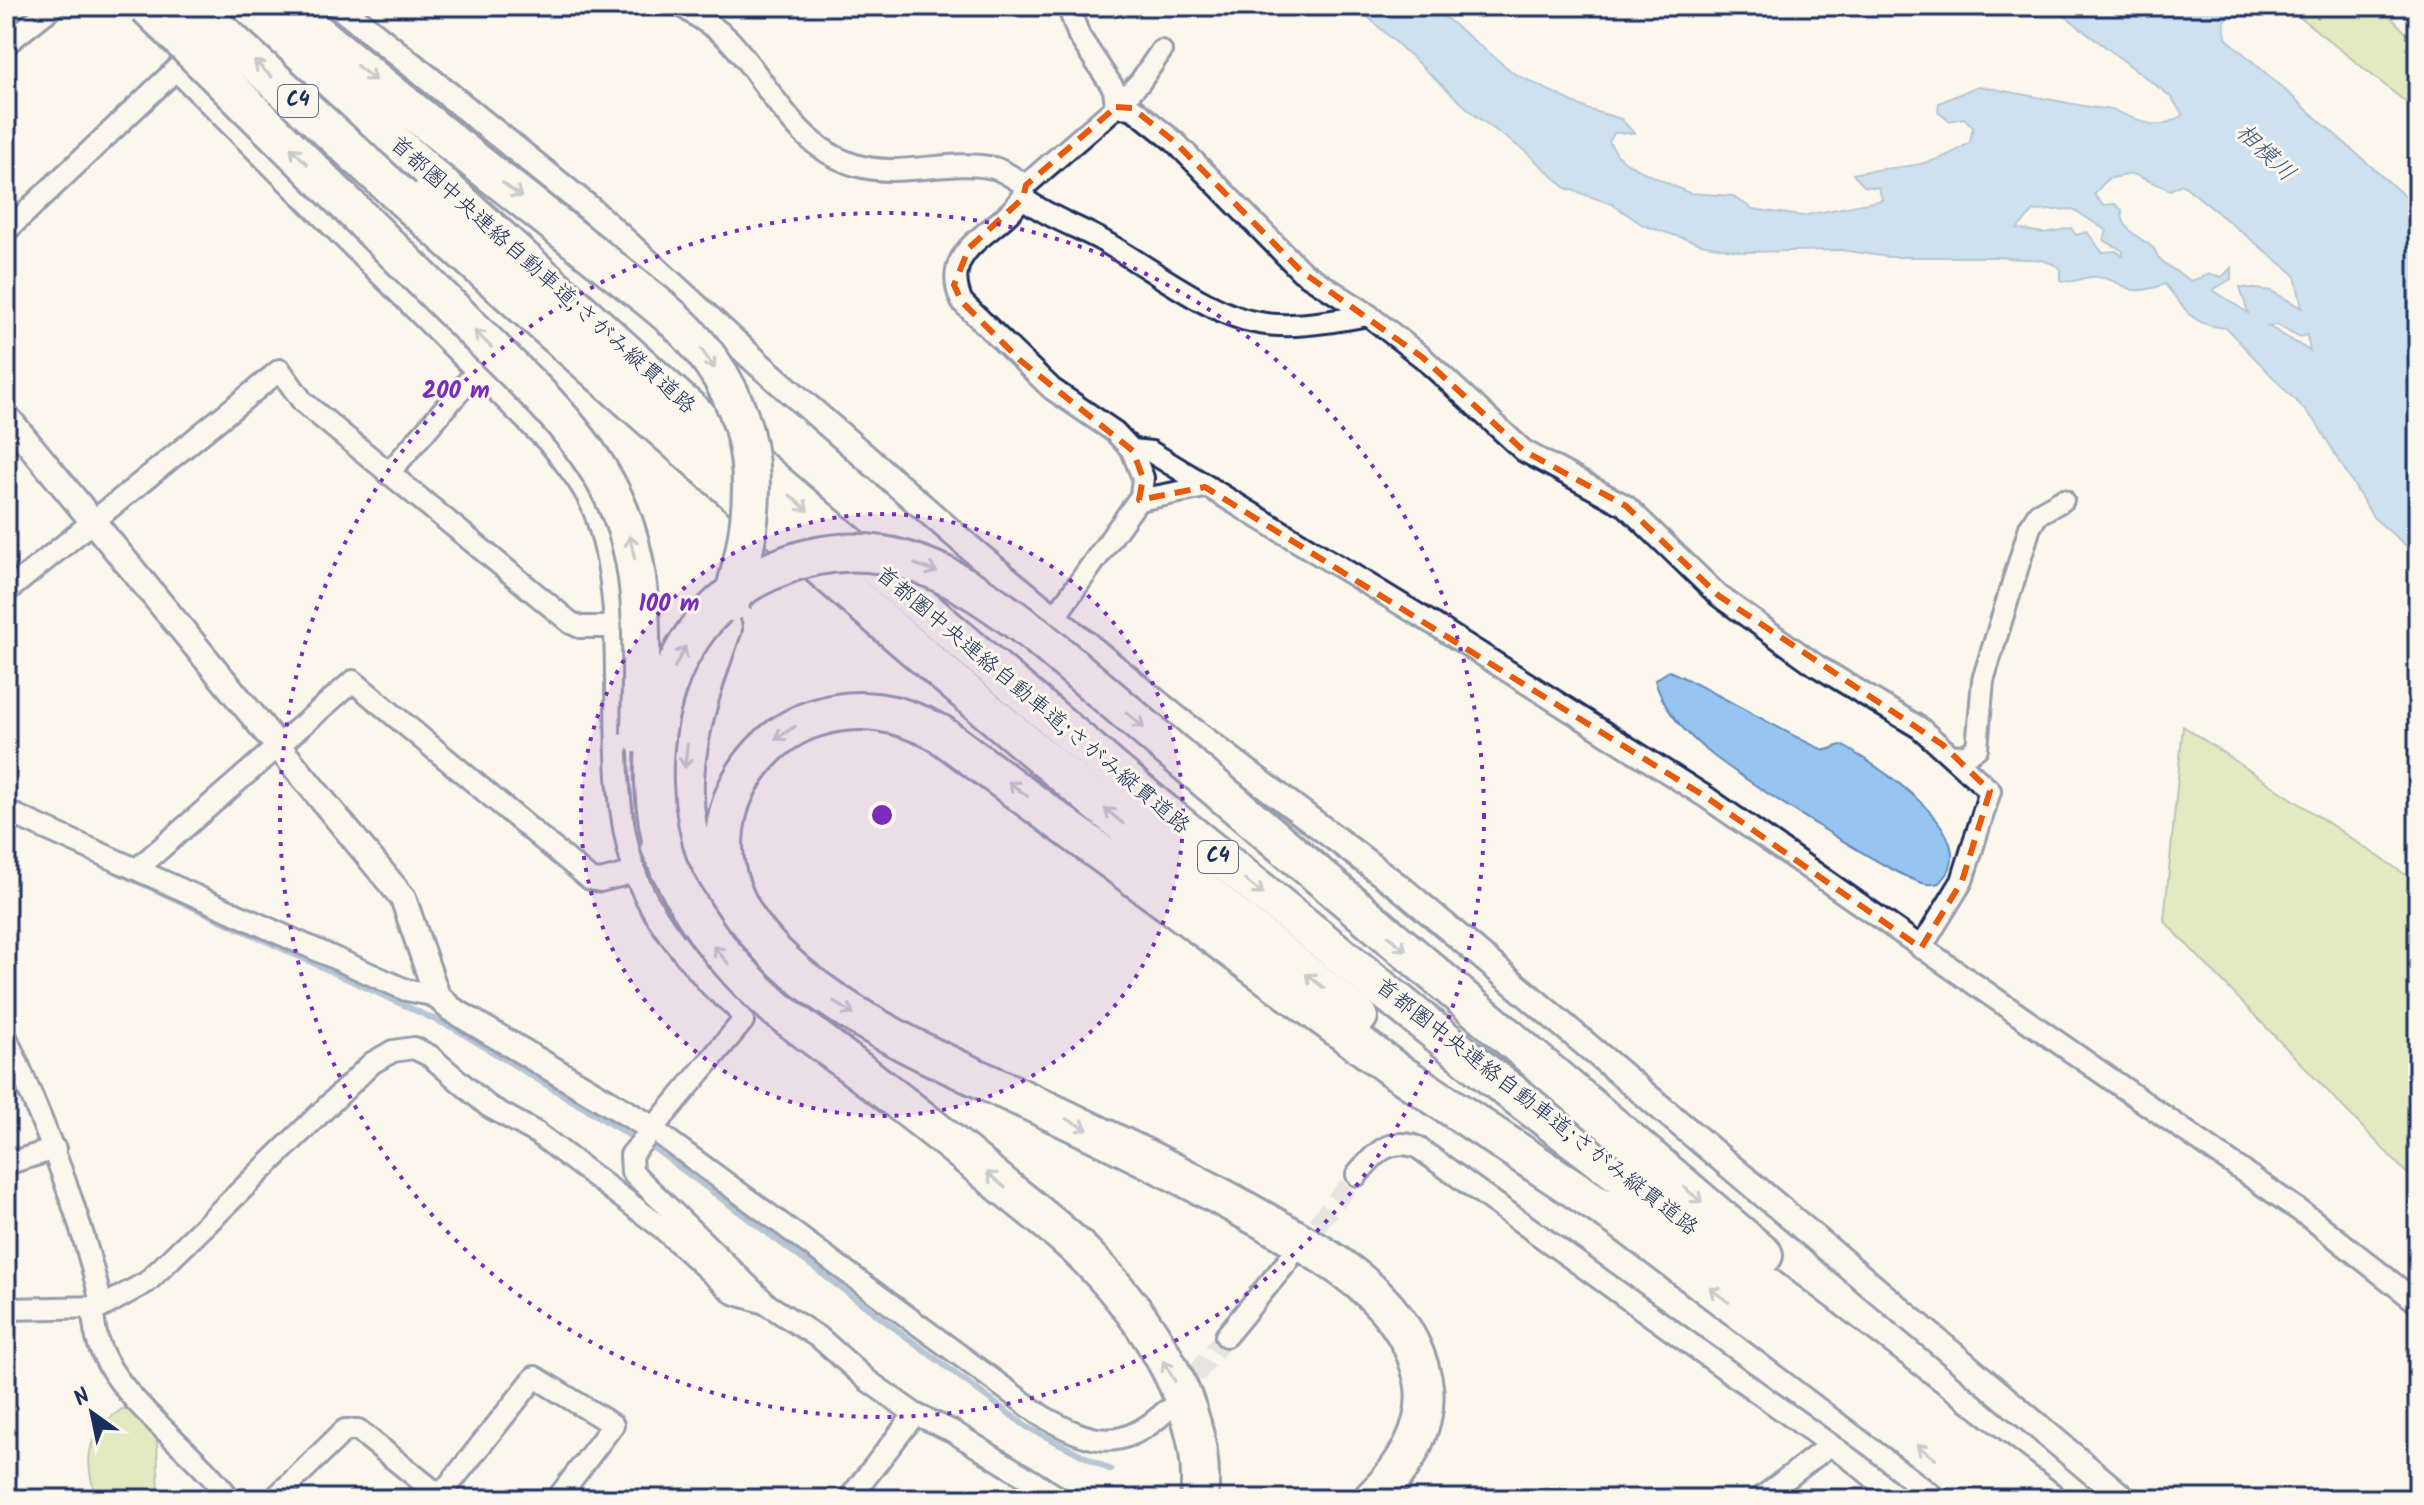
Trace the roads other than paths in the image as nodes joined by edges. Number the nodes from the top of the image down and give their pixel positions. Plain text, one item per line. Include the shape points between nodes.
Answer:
1 (54, 6) edge
2 (147, 6) edge
3 (193, 6) edge
4 (244, 6) edge
5 (284, 6) edge
6 (339, 6) edge
7 (682, 6) edge
8 (1068, 6) edge
9 (6, 44) edge
10 (1161, 51) dead end
11 (176, 70) junction
12 (1116, 107) junction
13 (414, 185) junction
14 (1025, 192) junction
15 (6, 231) edge
16 (1369, 315) junction
17 (477, 371) junction
18 (6, 416) edge
19 (1132, 450) junction
20 (388, 474) junction
21 (1205, 487) junction
22 (1139, 500) junction
23 (2063, 500) dead end
24 (92, 522) junction
25 (6, 592) edge
26 (1054, 618) junction
27 (615, 627) junction
28 (277, 746) junction
29 (1954, 756) junction
30 (6, 811) edge
31 (137, 869) junction
32 (652, 870) junction
33 (1921, 948) junction
34 (807, 982) junction
35 (437, 996) junction
36 (6, 1037) edge
37 (650, 1127) junction
38 (55, 1149) junction
39 (6, 1164) edge
40 (1357, 1175) tunnel mouth
41 (1624, 1222) junction
42 (1288, 1261) tunnel mouth
43 (2418, 1303) edge
44 (768, 1305) junction
45 (97, 1308) junction
46 (6, 1309) edge
47 (1226, 1336) tunnel mouth
48 (1166, 1411) tunnel mouth
49 (915, 1414) junction
50 (1830, 1445) junction
51 (230, 1499) edge
52 (274, 1499) edge
53 (557, 1499) edge
54 (849, 1499) edge
55 (1061, 1499) edge
56 (1199, 1499) edge
57 (1372, 1499) edge
58 (1760, 1499) edge
59 (1899, 1499) edge
60 (1988, 1499) edge
61 (2046, 1499) edge
62 (2055, 1499) edge
63 (2124, 1499) edge

1 - 9 street
32 -> 2 highway, bridge via 640,771 638,578 627,526 606,477 536,392
13 -> 3 highway, 首都圏中央連絡自動車道;さがみ縦貫道路 / C4, bridge
4 - 11 street
4 - 13 highway, 首都圏中央連絡自動車道;さがみ縦貫道路 / C4
5 -> 34 highway, bridge via 667,313 702,350 737,410 752,471 747,544 686,751 690,836 702,871 725,910 763,949
6 - 26 street via 578,199 784,387
7 - 14 street via 730,41 783,114 844,160 907,171 973,165 999,169
8 - 12 street via 1079,36 1114,89
10 - 12 street
11 - 15 street
11 - 17 street
12 - 14 street
12 - 16 street via 1132,108 1175,142 1301,271
41 -> 13 highway, 首都圏中央連絡自動車道;さがみ縦貫道路 / C4 via 1312,979 964,692 657,426
13 -> 61 highway, 首都圏中央連絡自動車道;さがみ縦貫道路 / C4 via 1300,924 1485,1072
14 - 16 street via 1045,214 1219,309 1254,322 1323,323
14 - 19 street via 969,248 955,269 954,285 962,302 1021,361
16 - 29 street via 1524,451 1626,506 1719,596 1817,666 1920,728
17 - 20 street
17 - 27 street via 580,482 596,514 611,571
18 - 24 street
19 - 21 street via 1151,452
19 - 22 street via 1143,478
20 - 24 street via 303,402 280,370
20 - 27 street via 571,623
21 - 22 street
21 - 33 street via 1706,797
22 - 26 street
23 - 29 street via 2038,514 2030,527 1983,680 1977,748
24 - 25 street
24 - 28 street
26 - 63 street via 1402,889
27 - 32 street via 618,791
28 - 31 street
28 - 32 street via 353,681 590,879
28 - 35 street via 403,898
29 - 33 street via 1990,791 1962,881
30 - 31 street
31 - 35 street via 406,990
32 - 37 street via 658,918 714,989 741,1012 743,1021
56 -> 32 highway, bridge via 1200,1464 1185,1401 1146,1333 1101,1273 947,1139 777,1009 712,944 688,907
32 -> 62 highway, bridge via 654,741 670,676 706,617 744,585 809,557 857,553 912,562 962,584 1037,636
33 - 43 street via 2313,1220
41 -> 34 highway via 1392,1068 961,747 896,714 832,713 790,729 757,757 731,804 726,855 739,905 760,937
34 -> 57 highway via 886,1033 1227,1200 1371,1290 1408,1335 1425,1388 1414,1443
35 - 37 street
36 - 38 street
37 - 44 street via 631,1155 632,1172
37 - 48 street via 1068,1431 1113,1442 1132,1437
38 - 39 street
38 - 45 street via 91,1257
40 - 50 street via 1384,1147 1403,1142 1417,1147
60 -> 41 highway, 首都圏中央連絡自動車道;さがみ縦貫道路 / C4
42 - 47 street
44 - 45 street via 733,1293 650,1219 414,1048 393,1051 372,1063 147,1282
44 - 49 street via 821,1339
45 - 46 street
45 - 51 street via 100,1349 112,1370
49 - 54 street
49 - 55 street
50 - 58 street
50 - 59 street
52 - 53 street via 345,1430 358,1430 440,1496 535,1377 613,1425

